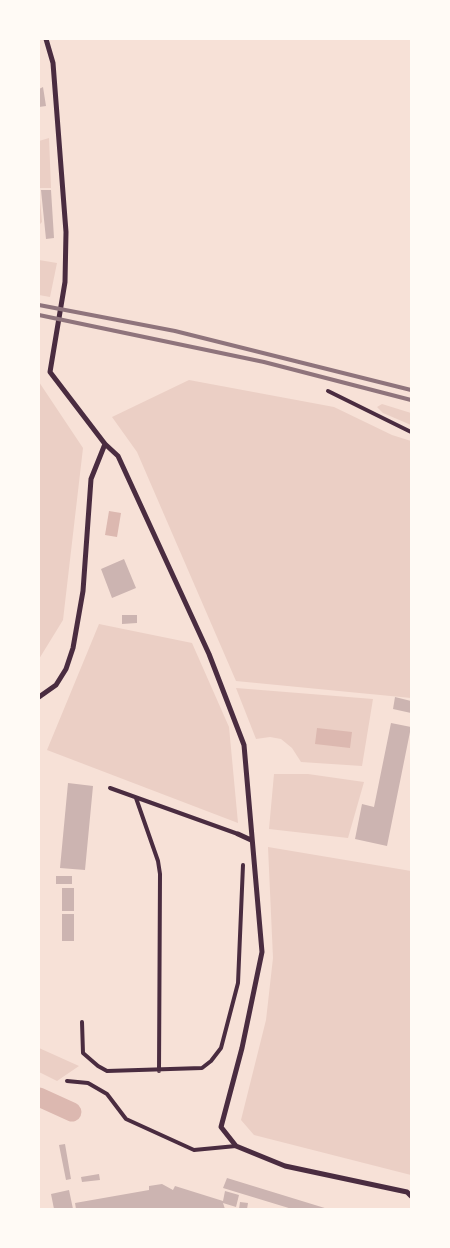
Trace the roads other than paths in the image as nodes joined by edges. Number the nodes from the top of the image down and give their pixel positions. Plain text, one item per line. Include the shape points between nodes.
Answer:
1 (46, 39) edge
2 (328, 391) dead end
3 (411, 432) edge
4 (105, 444) junction
5 (39, 697) edge
6 (110, 788) dead end
7 (136, 798) junction
8 (238, 834) joint
9 (251, 840) junction
10 (243, 865) dead end
11 (82, 1022) dead end
12 (159, 1071) junction
13 (68, 1081) dead end
14 (236, 1146) junction
15 (411, 1196) edge

1 - 4 street via 53,63 66,232 64,282 50,372
2 - 3 lane
4 - 5 street via 91,479 83,591 73,648 62,677
4 - 9 street via 118,456 209,654 237,726 246,762
6 - 7 lane
7 - 8 lane
7 - 12 lane via 160,874
8 - 9 street
9 - 14 street via 262,952 221,1127
10 - 12 lane via 240,968 221,1048 202,1068
11 - 12 lane via 83,1053 98,1066 107,1071
13 - 14 lane via 88,1083 107,1094 126,1119 194,1150
14 - 15 street via 286,1166 407,1192

